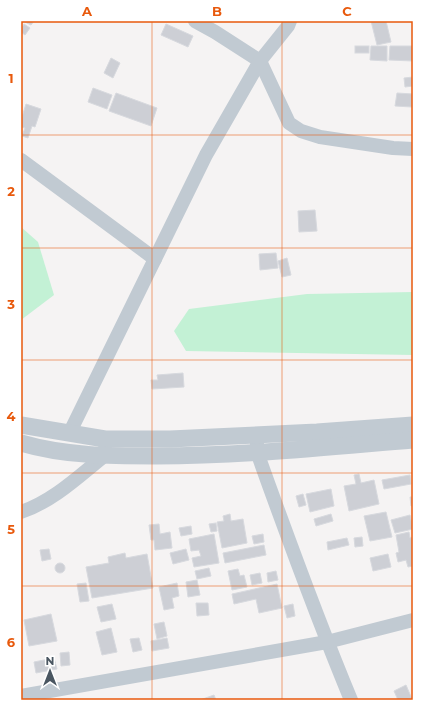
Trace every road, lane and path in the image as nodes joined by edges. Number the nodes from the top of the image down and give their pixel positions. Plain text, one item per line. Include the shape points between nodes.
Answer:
1 (195, 21) edge
2 (290, 21) edge
3 (260, 61) junction
4 (413, 149) edge
5 (21, 160) edge
6 (155, 259) junction
7 (21, 425) edge
8 (413, 425) edge
9 (69, 434) junction
10 (105, 439) junction
11 (413, 440) edge
12 (21, 443) edge
13 (257, 444) junction
14 (104, 456) junction
15 (21, 512) edge
16 (413, 620) edge
17 (327, 642) junction
18 (21, 696) edge
19 (351, 700) edge

1 - 3 street
2 - 3 street
3 - 4 street via 289,123 301,130 320,138
3 - 6 street via 206,155
5 - 6 street
6 - 9 street
7 - 9 street
8 - 13 street
9 - 10 street
10 - 13 street via 170,439
10 - 14 street
11 - 13 street
12 - 14 street via 65,452
13 - 14 street via 216,455
13 - 17 street via 289,543
14 - 15 street via 52,497
16 - 17 street
17 - 18 street
17 - 19 street

